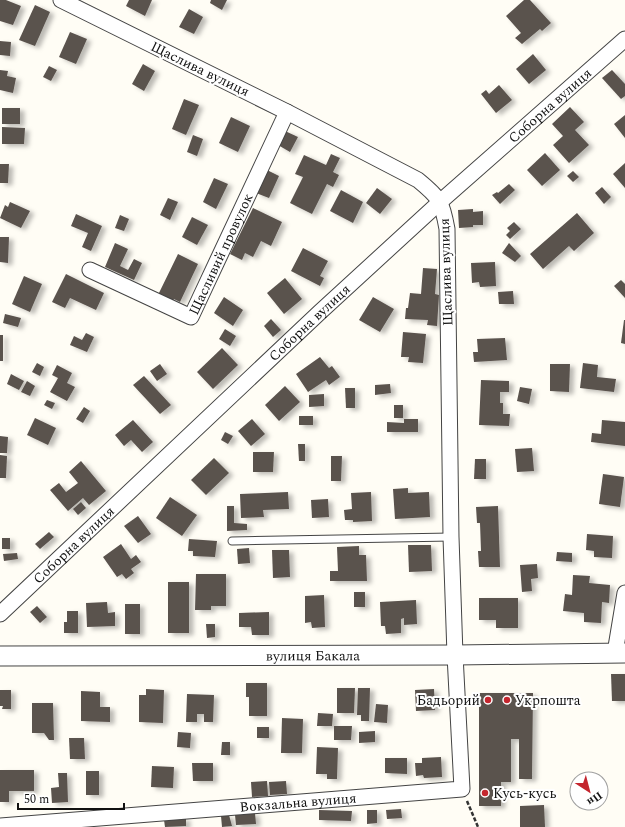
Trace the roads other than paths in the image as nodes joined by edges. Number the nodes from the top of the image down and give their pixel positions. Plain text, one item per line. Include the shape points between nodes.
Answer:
1 (61, 0) edge
2 (625, 39) edge
3 (287, 112) junction
4 (441, 201) junction
5 (90, 270) dead end
6 (451, 537) junction
7 (232, 541) dead end
8 (625, 593) edge
9 (0, 614) edge
10 (620, 653) edge
11 (455, 655) junction
12 (0, 656) edge
13 (0, 826) edge

1 - 3 street, Щаслива вулиця
2 - 4 street, Соборна вулиця
3 - 4 street, Щаслива вулиця via 418,180
3 - 5 street, Щасливий провулок via 191,317
4 - 6 street, Щаслива вулиця via 447,229
4 - 9 street, Соборна вулиця
6 - 7 lane
6 - 11 street, Щаслива вулиця
8 - 10 street
10 - 11 street, вулиця Бакала
11 - 12 street, вулиця Бакала
11 - 13 street, Вокзальна вулиця via 462,789

